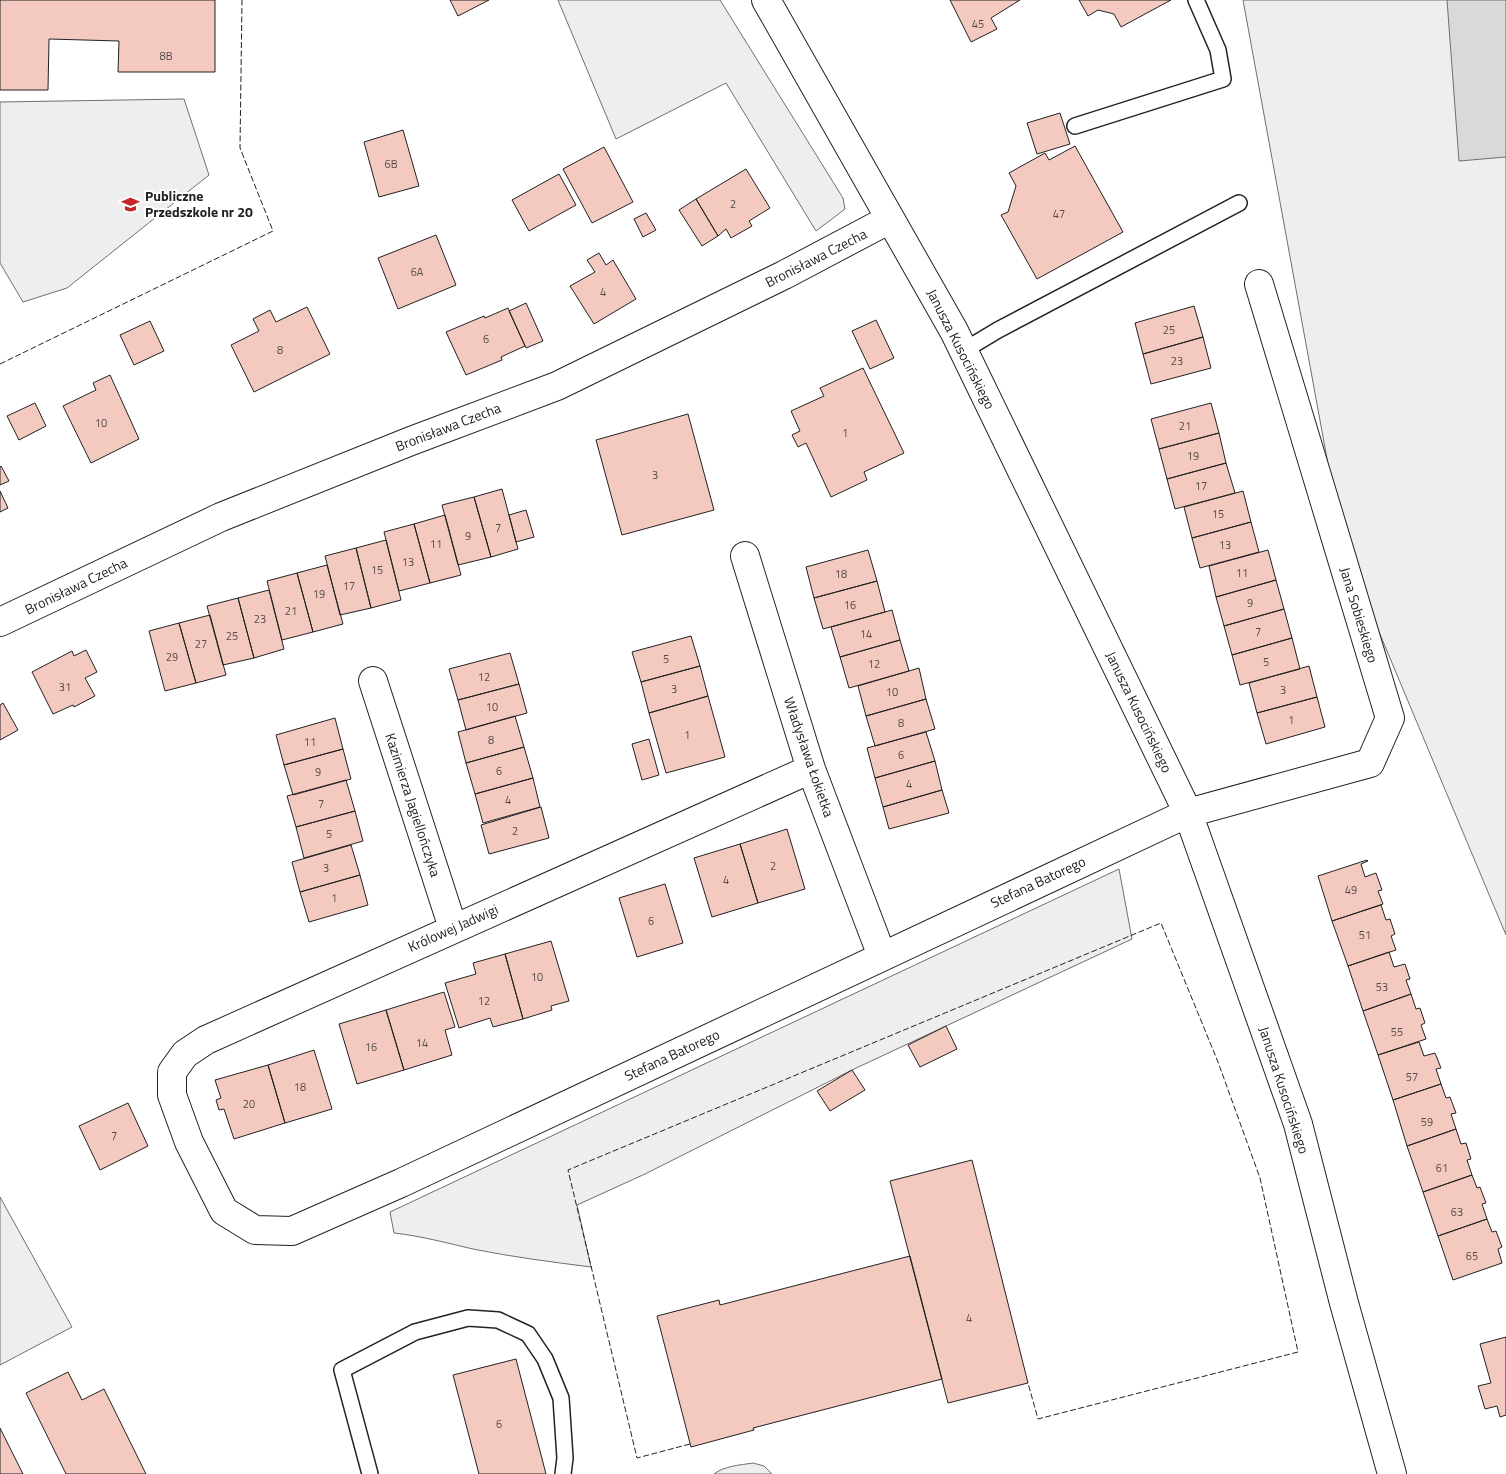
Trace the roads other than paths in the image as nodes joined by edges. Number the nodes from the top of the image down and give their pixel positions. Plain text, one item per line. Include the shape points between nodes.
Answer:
1 (766, 0) edge
2 (1196, 0) edge
3 (1076, 126) dead end
4 (1238, 203) dead end
5 (890, 219) junction
6 (1259, 284) dead end
7 (963, 351) junction
8 (745, 556) dead end
9 (0, 622) edge
10 (373, 681) dead end
11 (811, 769) junction
12 (1188, 813) junction
13 (453, 928) junction
14 (882, 956) junction
15 (189, 1142) joint
16 (370, 1474) edge
17 (563, 1474) edge
18 (1392, 1474) edge

1 - 5 street, Janusza Kusocińskiego
2 - 3 lane via 1218,50 1222,79
4 - 7 lane
5 - 7 street, Janusza Kusocińskiego
5 - 9 street, Bronisława Czecha via 784,275 557,386 411,440 221,517
6 - 12 street, Jana Sobieskiego via 1390,718 1370,763
7 - 12 street, Janusza Kusocińskiego
8 - 11 street, Władysława Łokietka
10 - 13 street, Kazimierza Jagiellończyka
11 - 13 street, Królowej Jadwigi
11 - 14 street, Władysława Łokietka
12 - 14 street, Stefana Batorego
12 - 18 street, Janusza Kusocińskiego via 1298,1124
13 - 15 street, Królowej Jadwigi via 206,1040 185,1054 172,1072 172,1095
14 - 15 street, Stefana Batorego via 402,1183 292,1231 255,1230 224,1211
16 - 17 lane via 342,1370 415,1332 468,1318 498,1320 528,1334 545,1358 561,1398

